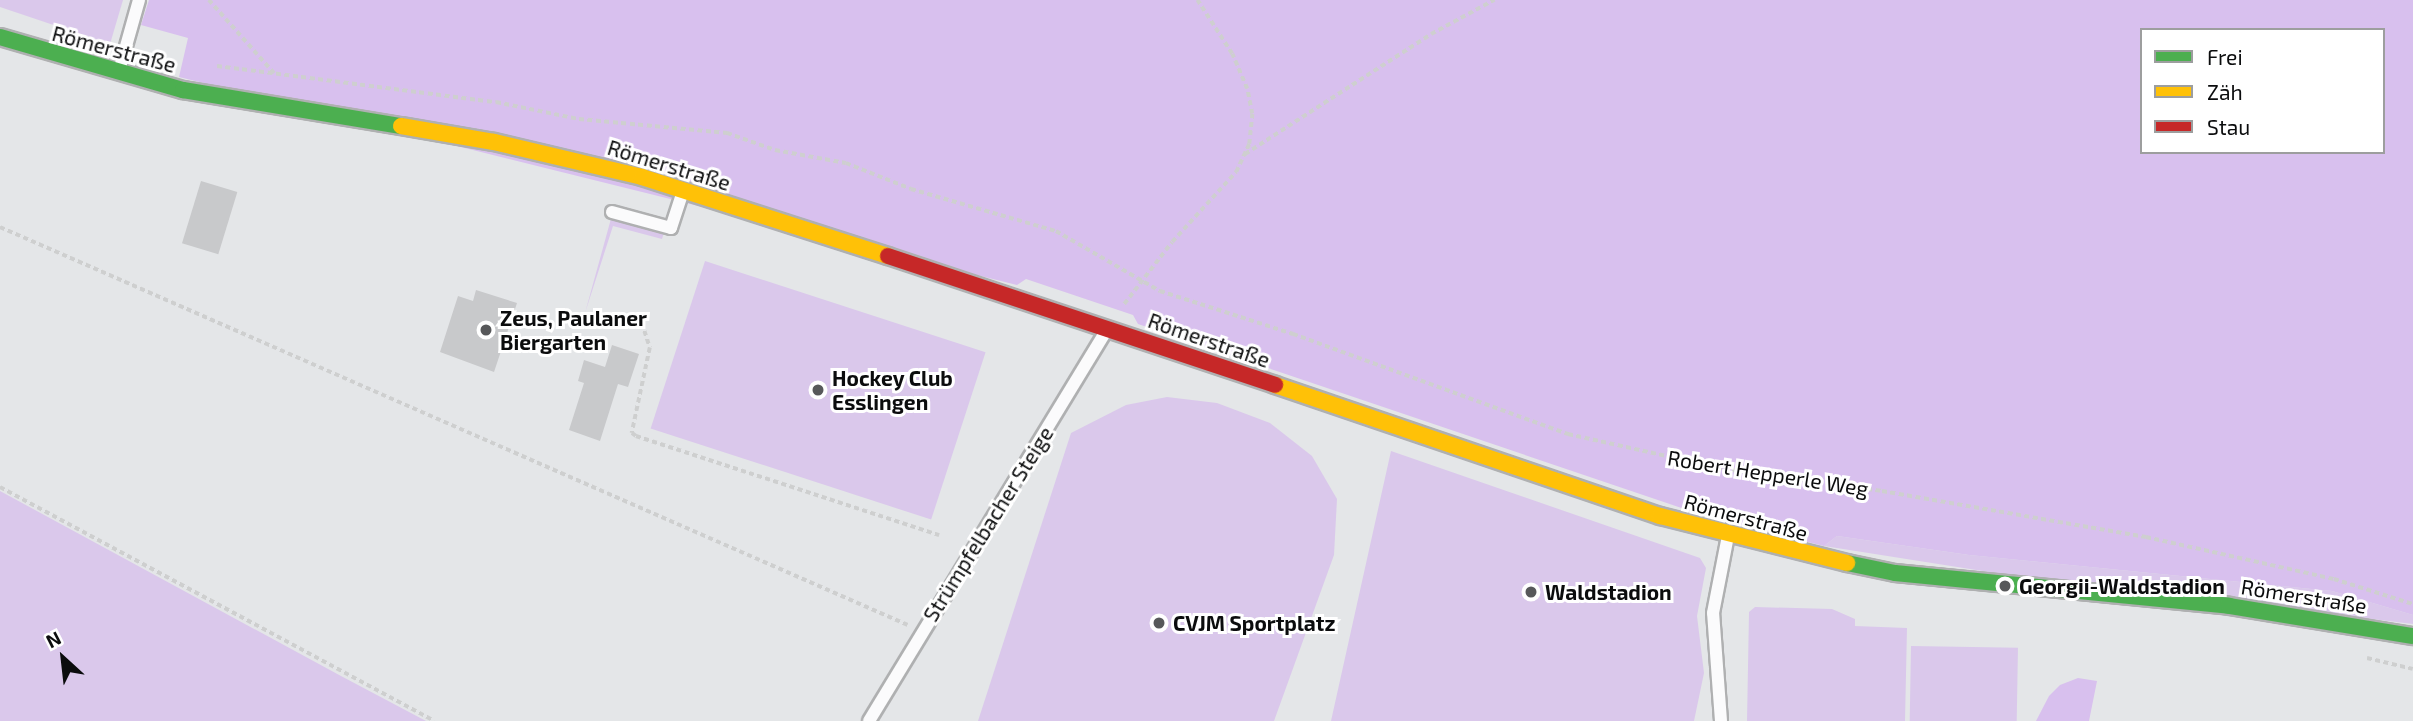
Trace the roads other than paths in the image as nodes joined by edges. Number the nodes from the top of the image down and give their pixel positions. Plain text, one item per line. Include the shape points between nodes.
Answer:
1 (139, 0) edge
2 (0, 37) edge
3 (118, 75) junction
4 (683, 190) junction
5 (612, 212) dead end
6 (1108, 327) junction
7 (1728, 536) junction
8 (2413, 636) edge
9 (869, 721) edge
10 (1721, 721) edge

1 - 3 lane
2 - 3 street, Römerstraße
3 - 4 street, Römerstraße via 221,98 522,148
4 - 5 lane via 671,228
4 - 6 street, Römerstraße
6 - 7 street, Römerstraße
6 - 9 lane, Strümpfelbacher Steige
7 - 8 street, Römerstraße via 1895,573 2241,607
7 - 10 lane via 1713,613

